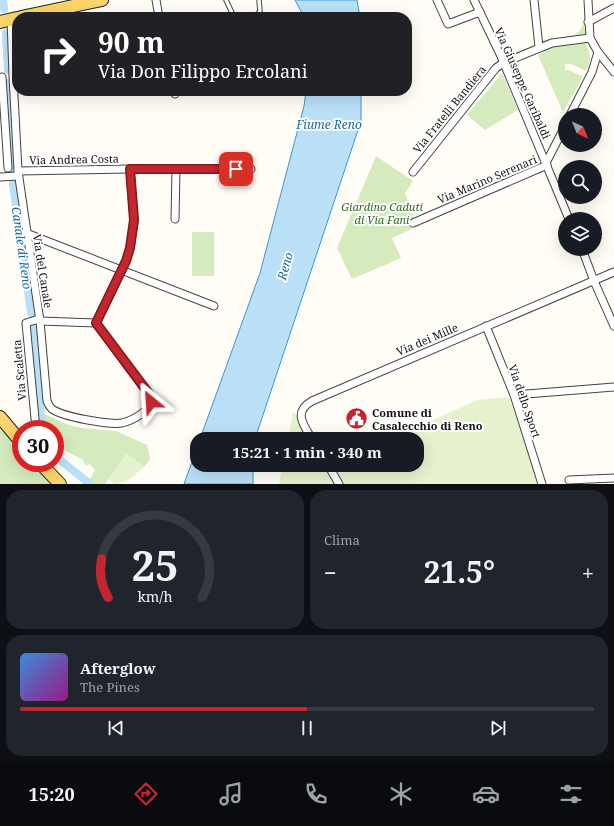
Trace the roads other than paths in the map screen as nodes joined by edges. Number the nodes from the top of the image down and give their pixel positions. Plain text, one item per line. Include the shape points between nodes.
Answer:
1 (102, 0) edge
2 (156, 0) edge
3 (226, 0) edge
4 (259, 0) edge
5 (437, 0) edge
6 (474, 0) edge
7 (534, 0) edge
8 (588, 0) edge
9 (74, 3) edge
10 (614, 8) edge
11 (61, 12) edge
12 (159, 12) edge
13 (232, 12) edge
14 (259, 12) edge
15 (480, 12) junction
16 (588, 22) junction
17 (590, 38) junction
18 (539, 47) junction
19 (598, 52) junction
20 (503, 63) junction
21 (614, 72) edge
22 (12, 76) edge
23 (1, 77) edge
24 (14, 96) edge
25 (574, 108) edge
26 (558, 141) edge
27 (547, 164) junction
28 (8, 168) dead end
29 (130, 169) junction
30 (176, 169) junction
31 (251, 169) dead end
32 (413, 172) dead end
33 (18, 174) junction
34 (0, 177) edge
35 (566, 212) edge
36 (175, 219) dead end
37 (413, 223) dead end
38 (26, 233) junction
39 (585, 256) edge
40 (122, 269) junction
41 (614, 272) edge
42 (594, 281) junction
43 (214, 306) dead end
44 (40, 320) junction
45 (96, 323) junction
46 (486, 326) junction
47 (614, 326) edge
48 (614, 388) edge
49 (514, 395) junction
50 (0, 416) edge
51 (35, 420) edge
52 (12, 431) edge
53 (308, 432) edge
54 (49, 472) edge
55 (332, 472) edge
56 (614, 478) edge
57 (569, 480) dead end
58 (60, 484) edge
59 (339, 484) edge
60 (542, 484) edge

1 - 9 main road
2 - 12 street
3 - 13 lane
4 - 14 lane
5 - 15 street via 448,24
6 - 15 street, Via Giuseppe Garibaldi
7 - 18 street
8 - 16 street
9 - 11 main road
10 - 16 street
15 - 20 street, Via Giuseppe Garibaldi
16 - 17 street
17 - 18 street, Via Fratelli Bandiera
17 - 19 street
18 - 20 street, Via Fratelli Bandiera
19 - 21 street
19 - 25 street via 592,72
20 - 27 street, Via Giuseppe Garibaldi
20 - 32 street, Via Fratelli Bandiera via 490,74
22 - 23 street
23 - 28 street
24 - 33 street, Via del Canale
26 - 27 street
27 - 35 street, Via Giuseppe Garibaldi
27 - 37 street, Via Marino Serenari
29 - 30 street, Via Andrea Costa
29 - 33 street, Via Andrea Costa
29 - 40 street via 134,220 130,248
30 - 31 street, Via Andrea Costa
30 - 36 street
33 - 34 street, Via Andrea Costa
33 - 38 street, Via del Canale
38 - 40 street
38 - 44 street, Via del Canale
39 - 42 street
40 - 43 street
40 - 45 street
41 - 42 street, Via dei Mille
42 - 46 street, Via dei Mille
42 - 47 street
44 - 45 street
44 - 45 street, Via del Canale via 47,401 51,408 70,416 121,423 147,410 150,407 150,395
44 - 51 street, Via Scaletta via 26,323
46 - 49 street, Via dello Sport
46 - 53 street, Via dei Mille via 305,405 301,411 301,418
48 - 49 street
49 - 60 street, Via dello Sport
50 - 52 main road
54 - 58 main road
55 - 59 street
56 - 57 street

